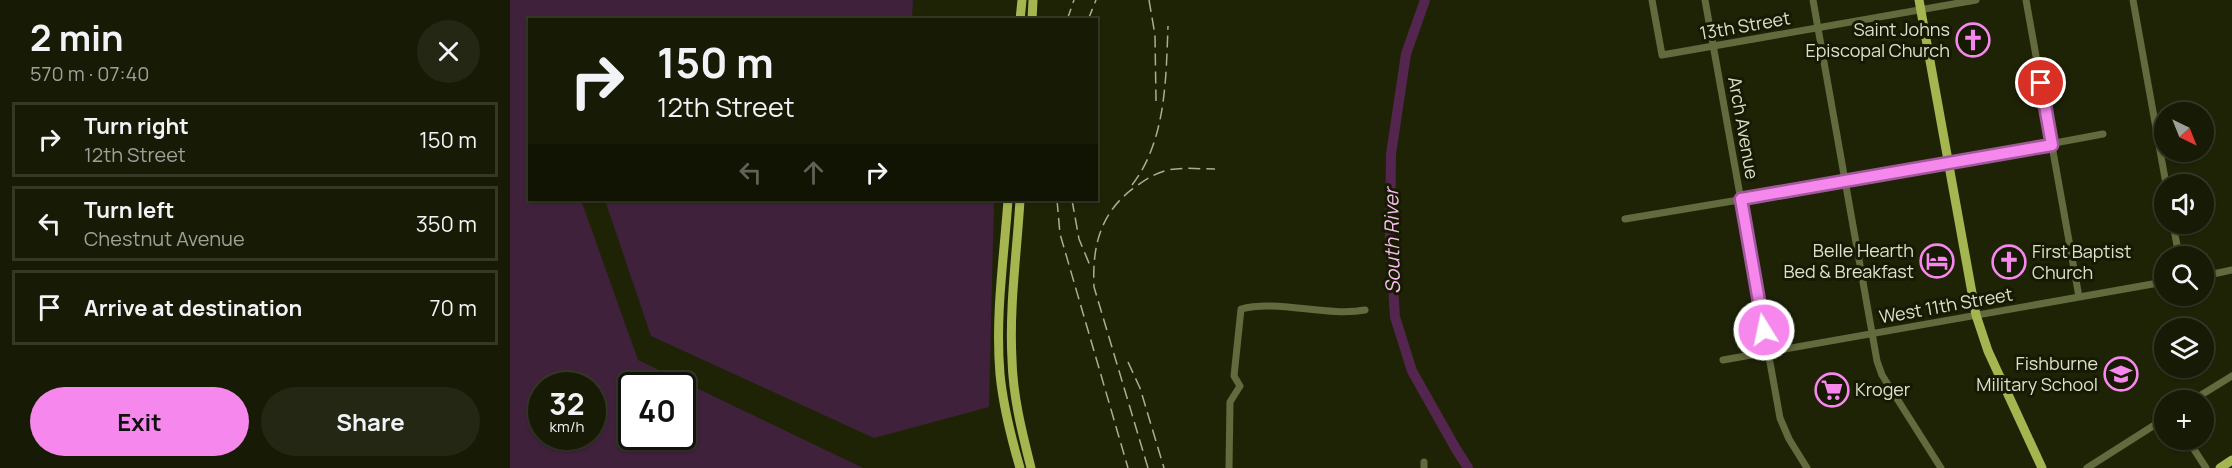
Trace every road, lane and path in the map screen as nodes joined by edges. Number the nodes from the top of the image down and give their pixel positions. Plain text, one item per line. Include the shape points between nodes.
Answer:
1 (1022, 0) edge
2 (1033, 0) edge
3 (1652, 0) edge
4 (1705, 0) edge
5 (1813, 0) edge
6 (1976, 0) edge
7 (2026, 0) edge
8 (2133, 0) edge
9 (1920, 5) edge
10 (1020, 18) edge
11 (1032, 18) edge
12 (1818, 28) junction
13 (1714, 46) junction
14 (2103, 134) dead end
15 (2052, 145) junction
16 (1948, 162) junction
17 (2164, 174) edge
18 (1845, 181) junction
19 (1741, 199) junction
20 (1008, 201) edge
21 (1020, 201) edge
22 (1625, 219) dead end
23 (2232, 270) edge
24 (2214, 274) edge
25 (2154, 284) edge
26 (2079, 297) junction
27 (1365, 310) dead end
28 (1976, 315) junction
29 (1871, 334) junction
30 (1768, 352) junction
31 (1723, 360) dead end
32 (2232, 376) edge
33 (2209, 390) edge
34 (2154, 425) edge
35 (2194, 450) edge
36 (2232, 460) edge
37 (1020, 468) edge
38 (1031, 468) edge
39 (1229, 468) edge
40 (1807, 468) edge
41 (1941, 468) edge
42 (2042, 468) edge
43 (2087, 468) edge
44 (2206, 468) edge
45 (2220, 468) edge

1 - 10 main road
2 - 11 main road
3 - 13 street, 13th Street via 1662,56
4 - 13 street, Arch Avenue
5 - 12 street
6 - 9 street, 13th Street
7 - 15 street
8 - 17 street
9 - 12 street, 13th Street
9 - 16 main road
12 - 13 street, 13th Street
12 - 18 street
13 - 19 street, Arch Avenue
14 - 15 street
15 - 16 street
15 - 26 street
16 - 18 street
16 - 28 main road
18 - 19 street
18 - 29 street
19 - 22 street
19 - 30 street, Arch Avenue
20 - 37 main road via 1000,364 1007,422
21 - 38 main road via 1012,360 1020,428
23 - 24 street
25 - 26 street, West 11th Street
26 - 28 street, West 11th Street
27 - 39 street via 1241,309 1234,376 1240,386 1230,402
28 - 29 street, West 11th Street
28 - 42 main road via 1988,351
29 - 30 street, West 11th Street
29 - 41 street via 1882,375
30 - 31 street, West 11th Street
30 - 40 street, Arch Avenue via 1780,418
32 - 33 street
34 - 43 street
35 - 44 street
36 - 45 main road

